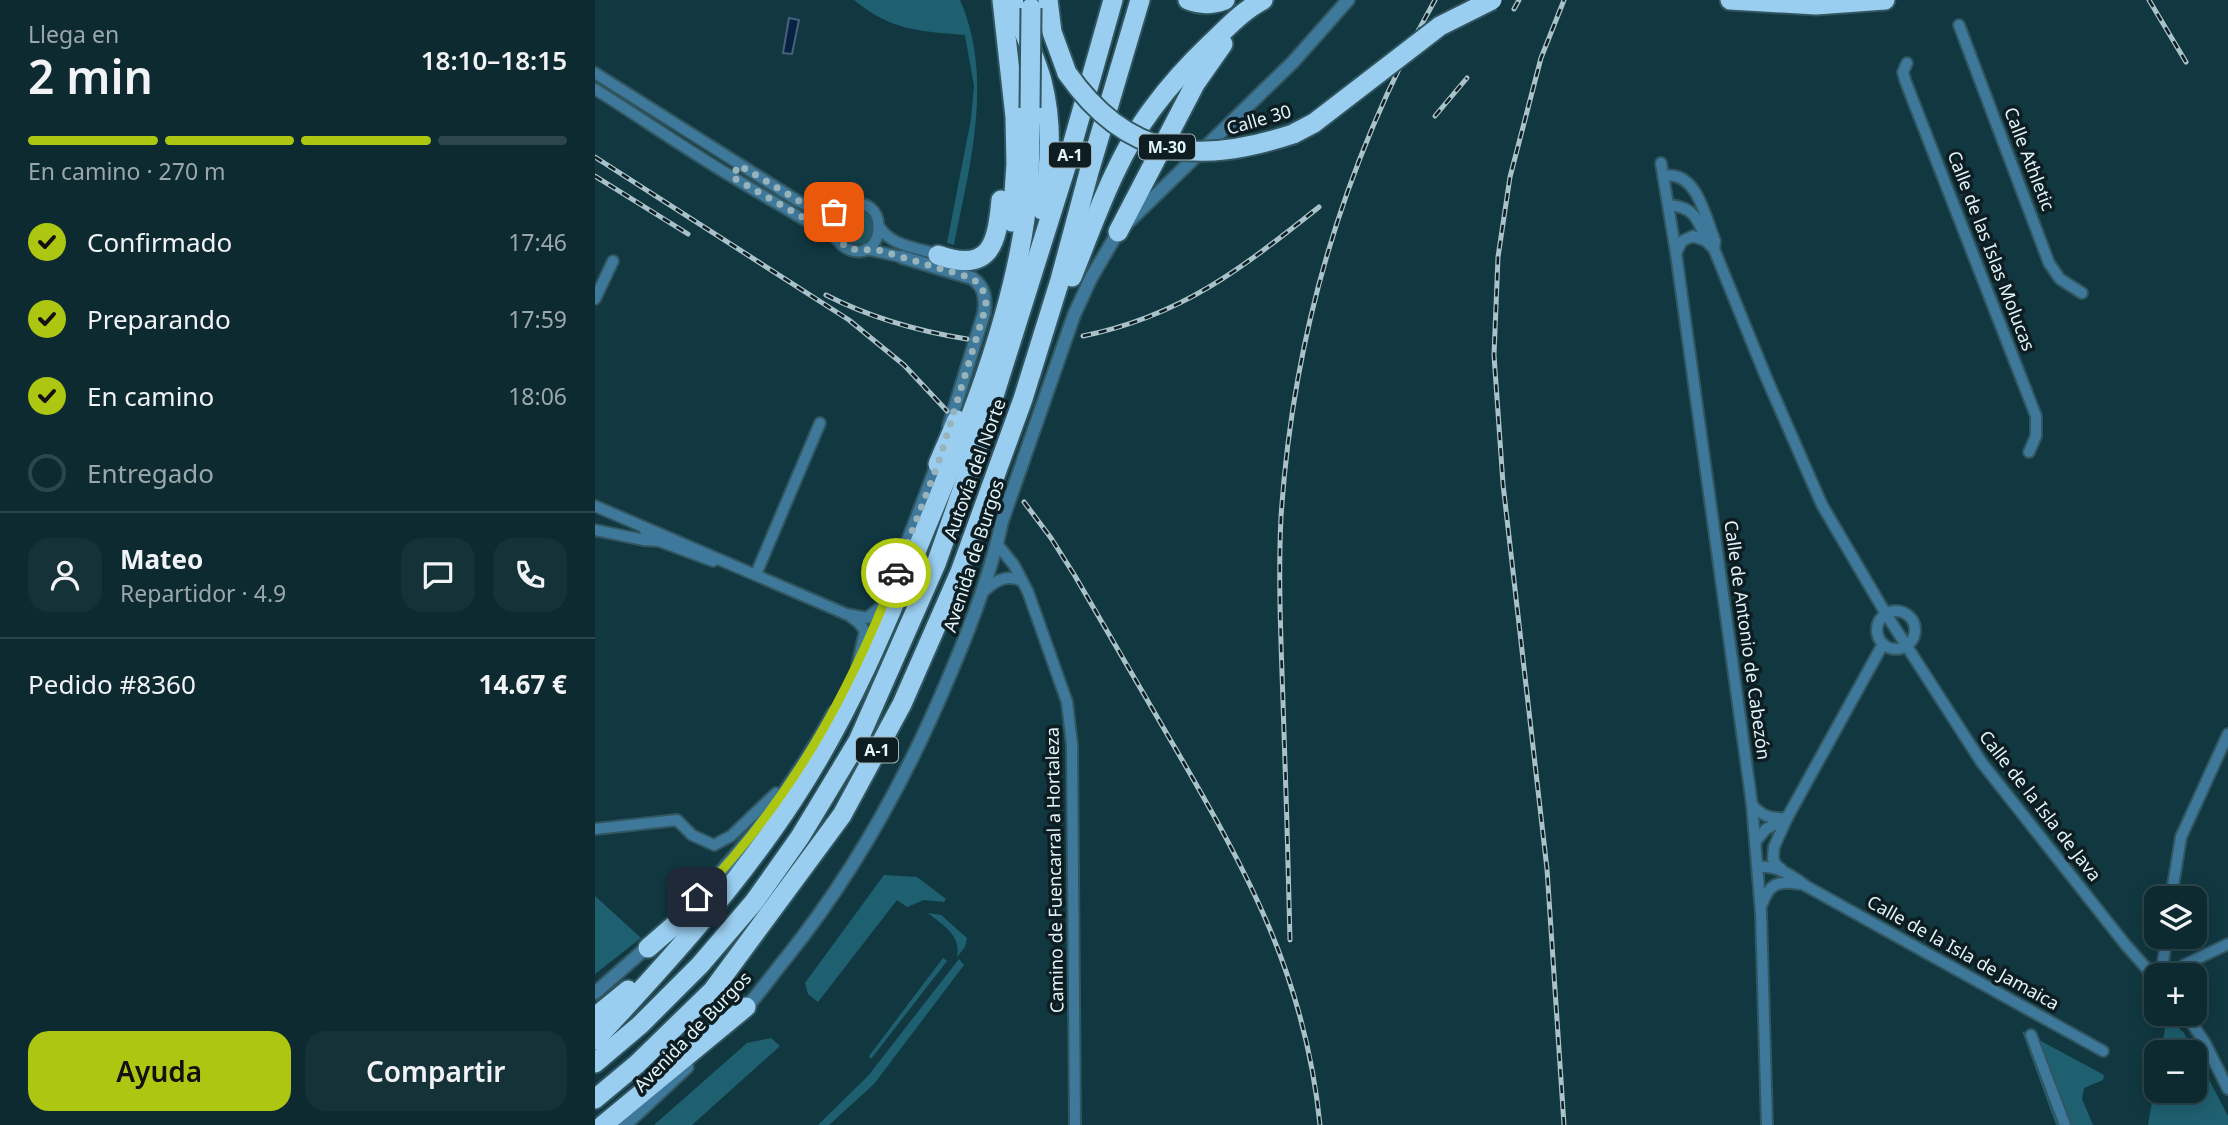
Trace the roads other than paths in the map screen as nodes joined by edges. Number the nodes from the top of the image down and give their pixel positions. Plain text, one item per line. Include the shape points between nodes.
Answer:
1 (993, 0) edge
2 (1002, 0) edge
3 (1113, 0) edge
4 (1140, 0) edge
5 (1188, 0) edge
6 (1225, 0) edge
7 (1263, 0) edge
8 (1269, 0) edge
9 (1348, 0) edge
10 (1492, 0) edge
11 (1730, 0) edge
12 (1885, 0) edge
13 (1031, 2) edge
14 (1959, 25) dead end
15 (1008, 61) junction
16 (1907, 64) dead end
17 (595, 73) edge
18 (595, 89) edge
19 (645, 104) junction
20 (638, 116) junction
21 (1661, 163) dead end
22 (739, 165) junction
23 (1664, 176) junction
24 (732, 177) junction
25 (1669, 205) junction
26 (841, 211) junction
27 (880, 228) junction
28 (1118, 232) junction
29 (836, 237) junction
30 (1710, 245) junction
31 (866, 249) junction
32 (1676, 253) junction
33 (938, 255) joint
34 (902, 257) joint
35 (613, 261) dead end
36 (2082, 293) dead end
37 (595, 299) edge
38 (1022, 309) junction
39 (1045, 330) junction
40 (971, 387) junction
41 (820, 423) dead end
42 (2029, 452) dead end
43 (938, 464) junction
44 (595, 506) edge
45 (633, 521) junction
46 (595, 530) edge
47 (925, 530) junction
48 (659, 541) junction
49 (997, 544) junction
50 (713, 555) junction
51 (756, 574) junction
52 (1022, 581) junction
53 (981, 594) junction
54 (884, 604) junction
55 (846, 614) junction
56 (1886, 614) junction
57 (1883, 644) junction
58 (1906, 646) junction
59 (857, 666) junction
60 (2228, 734) edge
61 (788, 798) junction
62 (1752, 805) junction
63 (1787, 818) junction
64 (595, 829) edge
65 (1755, 842) junction
66 (1758, 867) junction
67 (1785, 872) junction
68 (1806, 886) junction
69 (2173, 886) edge
70 (723, 896) junction
71 (1761, 909) junction
72 (2228, 944) edge
73 (648, 948) joint
74 (2193, 963) edge
75 (2144, 965) edge
76 (595, 993) edge
77 (746, 1007) junction
78 (595, 1017) edge
79 (2194, 1026) edge
80 (2031, 1035) dead end
81 (595, 1040) edge
82 (2103, 1051) dead end
83 (595, 1063) edge
84 (2228, 1089) edge
85 (595, 1099) edge
86 (603, 1125) edge
87 (625, 1125) edge
88 (1075, 1125) edge
89 (1767, 1125) edge
90 (2065, 1125) edge

1 - 15 highway
1 - 33 highway via 1004,159 997,235 988,250 971,260
2 - 15 highway
3 - 38 highway, Autovía del Norte / A-1
4 - 39 highway, Autovía del Norte / A-1
5 - 6 highway via 1215,4
7 - 39 highway via 1195,59 1151,110 1112,177 1056,317
8 - 28 highway via 1224,42 1195,84
9 - 28 street, Avenida de Burgos via 1293,62
10 - 13 highway, Calle 30 / M-30, bridge via 1440,26 1314,123 1260,145 1223,152 1170,148 1124,131 1067,73 1052,32
11 - 12 highway via 1816,5
13 - 38 highway via 1050,134 1045,198
13 - 47 highway, bridge via 1031,146 1022,238 967,428
14 - 36 street, Calle Athletic via 2049,263 2060,279
15 - 40 highway via 1016,140 1011,227 995,308
16 - 42 street, Calle de las Islas Molucas via 1905,80 2036,416 2036,436
17 - 19 street
18 - 20 street
19 - 20 street
19 - 22 street
20 - 24 street
21 - 23 street, Calle de Antonio de Cabezón
22 - 24 street
22 - 26 street via 811,208
23 - 25 street, Calle de Antonio de Cabezón
23 - 30 street, Calle de la Isla de Java via 1680,176 1692,186 1715,241
24 - 29 street
25 - 30 street, Calle de la Isla de Java via 1693,213
25 - 32 street, Calle de Antonio de Cabezón
26 - 27 street via 866,206
26 - 29 street via 834,226
27 - 31 street
27 - 33 street via 894,241
28 - 49 street, Avenida de Burgos via 1074,315
29 - 31 street via 849,249
30 - 32 street via 1700,237 1687,238
30 - 56 street, Calle de la Isla de Java via 1822,505
31 - 34 street
32 - 62 street, Calle de Antonio de Cabezón
34 - 43 street via 972,278 986,302
35 - 37 street
38 - 83 highway, Autovía del Norte / A-1 via 936,564 858,741 754,902 700,965
39 - 85 highway, Autovía del Norte / A-1 via 960,572 902,704 842,814 713,990
40 - 43 highway
40 - 47 highway
41 - 51 street
43 - 54 street
44 - 45 street
45 - 48 street
45 - 50 street
46 - 48 street
47 - 61 highway via 865,673 831,739
48 - 50 street
48 - 51 street
49 - 52 street, Camino de Fuencarral a Hortaleza
49 - 53 street, Avenida de Burgos
50 - 51 street
51 - 55 street
52 - 53 street via 998,580
52 - 88 street, Camino de Fuencarral a Hortaleza via 1070,721
53 - 77 street, Avenida de Burgos via 932,720 887,807 823,912
54 - 55 street via 867,618
54 - 59 street
55 - 59 street via 865,631
56 - 57 street via 1877,628
56 - 58 street, Calle de la Isla de Java
56 - 58 street via 1903,613 1912,620 1914,637
57 - 58 street via 1894,649
57 - 63 street
58 - 75 street, Calle de la Isla de Java via 1982,763
59 - 61 street
60 - 69 street via 2181,837
61 - 64 street via 776,793 731,836 714,845 692,835 677,820
61 - 70 highway
61 - 73 highway via 714,892
62 - 63 street via 1768,817
62 - 65 street, Calle de Antonio de Cabezón
63 - 65 street via 1766,829
63 - 67 street via 1772,853
65 - 66 street, Calle de Antonio de Cabezón
66 - 67 street, Calle de la Isla de Jamaica
66 - 71 street, Calle de Antonio de Cabezón
67 - 68 street, Calle de la Isla de Jamaica
68 - 71 street, Calle de la Isla de Jamaica via 1774,884
68 - 82 street, Calle de la Isla de Jamaica
70 - 78 highway
70 - 81 highway
71 - 89 street, Calle de Antonio de Cabezón
72 - 74 street
73 - 76 street
77 - 86 highway
77 - 87 street, Avenida de Burgos
79 - 84 street
80 - 90 street

